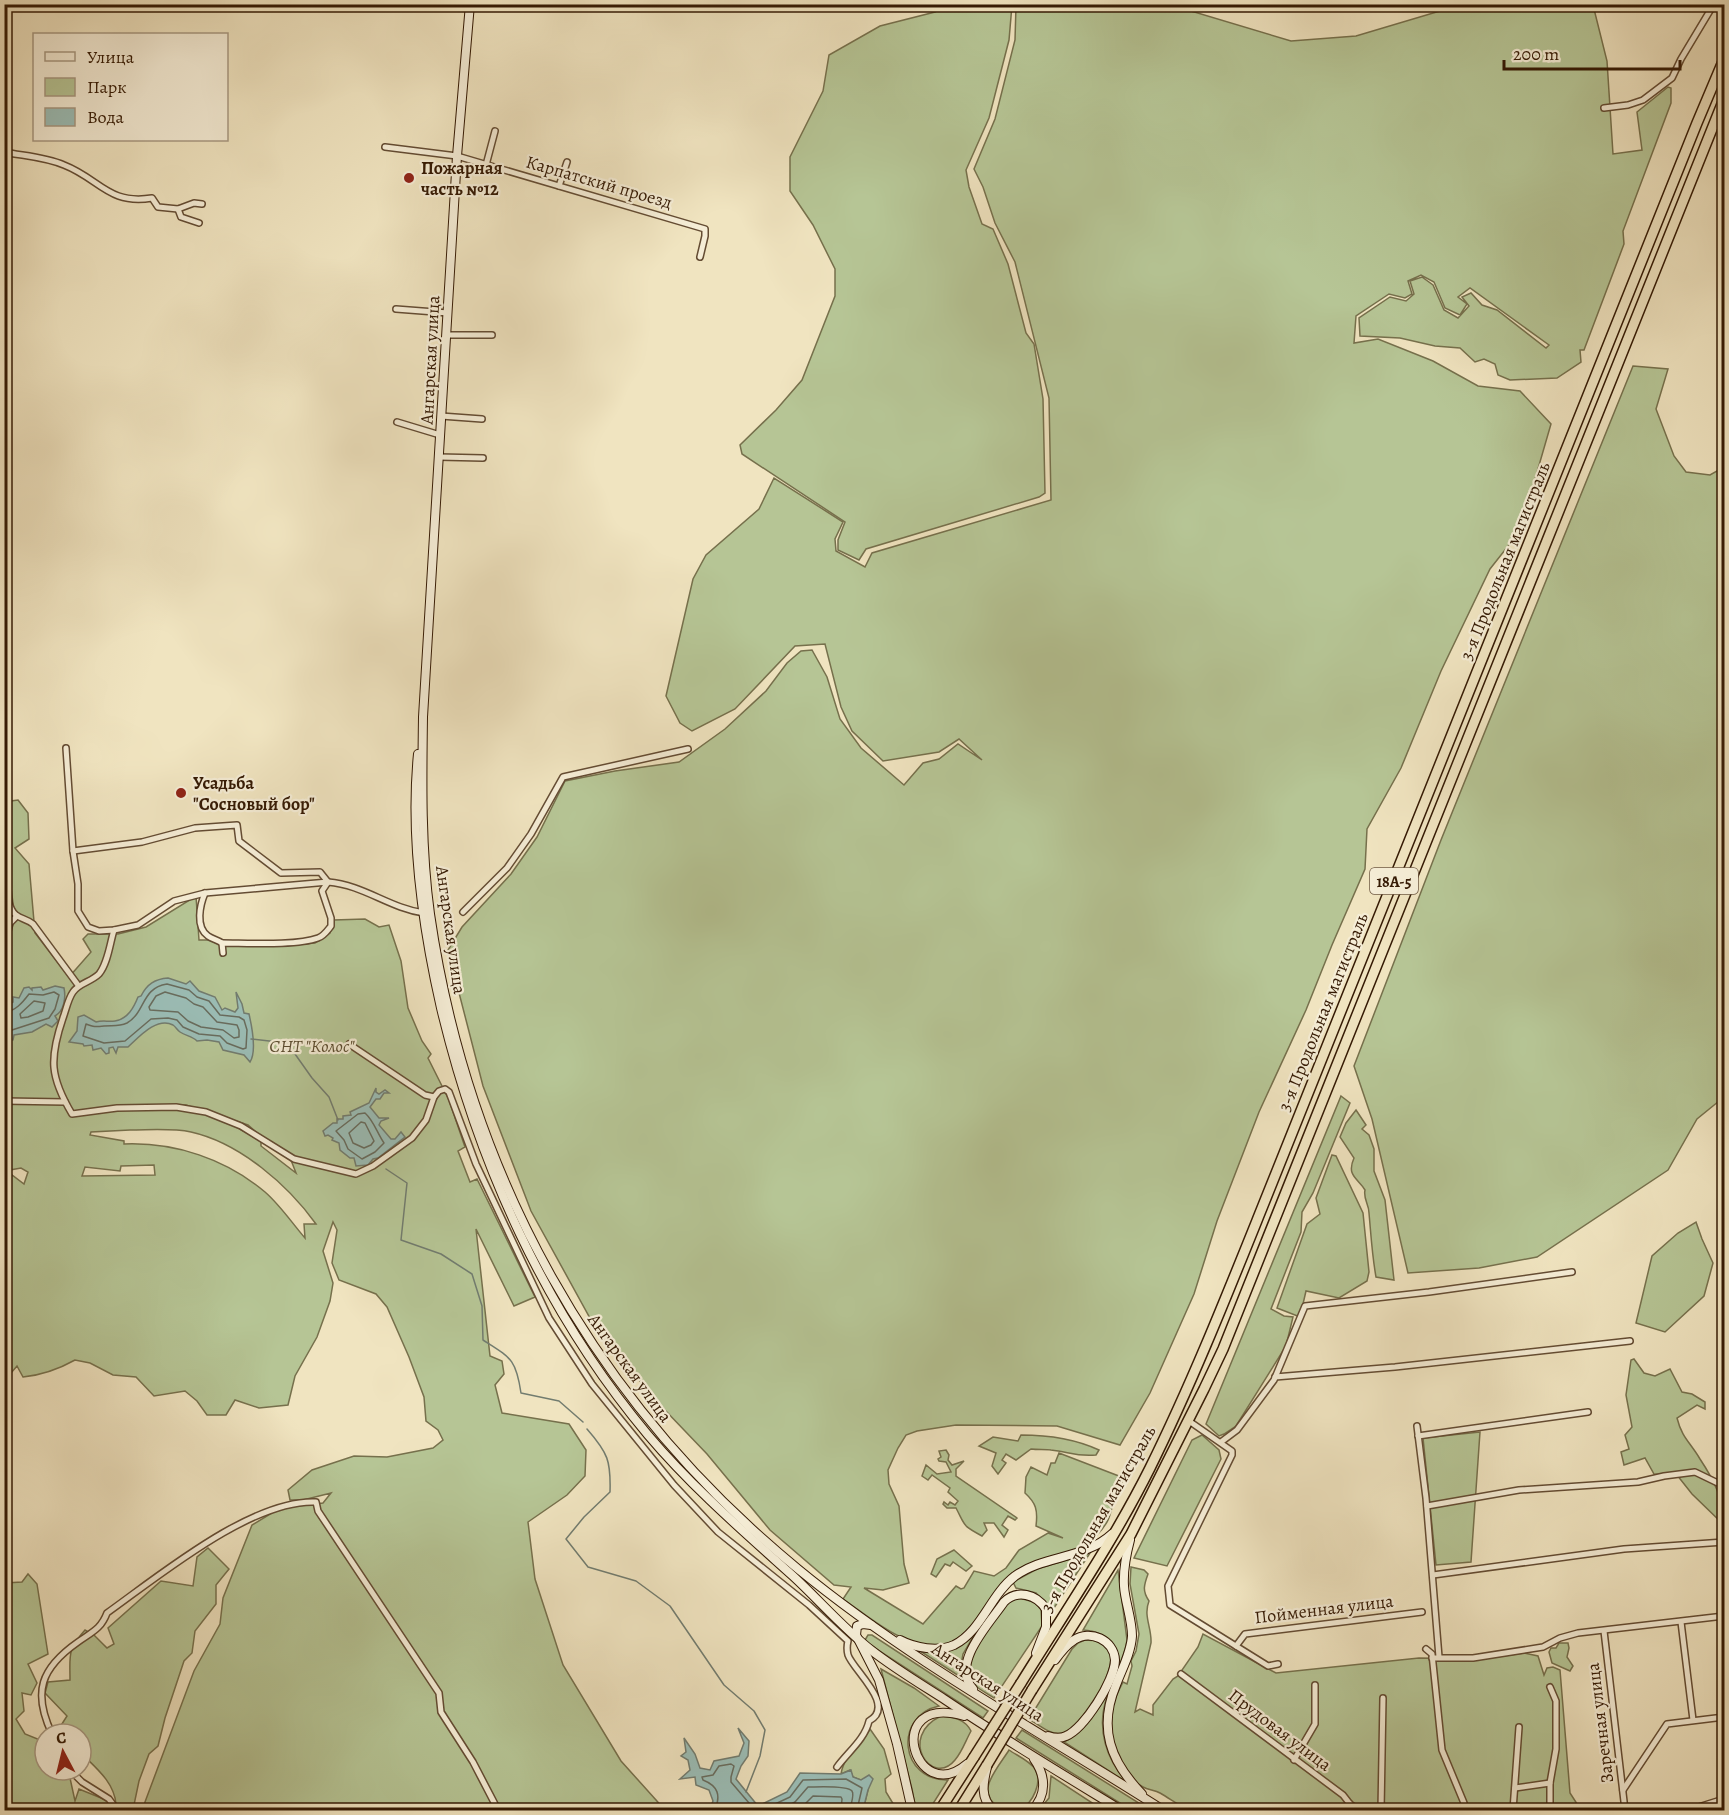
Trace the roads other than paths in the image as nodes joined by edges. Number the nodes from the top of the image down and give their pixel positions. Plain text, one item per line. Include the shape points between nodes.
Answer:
1 (470, 4) edge
2 (1714, 4) edge
3 (1725, 59) edge
4 (1725, 99) edge
5 (1604, 108) dead end
6 (495, 131) dead end
7 (386, 147) dead end
8 (4, 152) edge
9 (457, 156) junction
10 (567, 162) dead end
11 (486, 165) junction
12 (559, 186) junction
13 (202, 204) dead end
14 (178, 209) junction
15 (199, 223) dead end
16 (700, 257) dead end
17 (396, 309) dead end
18 (448, 313) junction
19 (446, 335) junction
20 (492, 335) dead end
21 (441, 416) junction
22 (482, 419) dead end
23 (397, 422) dead end
24 (440, 435) junction
25 (439, 457) junction
26 (483, 458) dead end
27 (423, 717) junction
28 (66, 748) dead end
29 (688, 749) dead end
30 (4, 802) edge
31 (4, 832) edge
32 (73, 851) junction
33 (4, 868) edge
34 (328, 882) junction
35 (205, 893) junction
36 (463, 912) dead end
37 (424, 914) junction
38 (17, 916) junction
39 (114, 930) junction
40 (222, 943) junction
41 (4, 947) edge
42 (223, 953) dead end
43 (78, 986) junction
44 (349, 1044) dead end
45 (434, 1097) junction
46 (4, 1101) edge
47 (65, 1102) junction
48 (1572, 1272) dead end
49 (1630, 1341) dead end
50 (1275, 1377) junction
51 (1588, 1412) dead end
52 (1189, 1421) junction
53 (1417, 1425) dead end
54 (1418, 1436) junction
55 (1221, 1442) junction
56 (1725, 1486) edge
57 (1427, 1506) junction
58 (1115, 1530) junction
59 (1131, 1534) junction
60 (1725, 1542) edge
61 (1433, 1575) junction
62 (1422, 1612) dead end
63 (1725, 1616) edge
64 (1681, 1622) junction
65 (871, 1625) junction
66 (1604, 1631) junction
67 (859, 1641) junction
68 (1236, 1646) junction
69 (1426, 1649) dead end
70 (1435, 1658) junction
71 (1278, 1664) dead end
72 (1180, 1674) dead end
73 (1021, 1683) junction
74 (1315, 1685) dead end
75 (1550, 1688) dead end
76 (1032, 1690) junction
77 (981, 1697) junction
78 (1383, 1698) dead end
79 (1725, 1717) edge
80 (973, 1718) junction
81 (1693, 1720) junction
82 (47, 1722) edge
83 (1520, 1727) dead end
84 (1039, 1733) junction
85 (1032, 1755) junction
86 (974, 1757) junction
87 (1294, 1760) junction
88 (987, 1765) junction
89 (837, 1767) dead end
90 (82, 1782) edge
91 (1551, 1783) junction
92 (1515, 1788) junction
93 (1623, 1790) junction
94 (1725, 1798) edge
95 (1152, 1803) junction
96 (1350, 1804) junction
97 (117, 1810) edge
98 (498, 1810) edge
99 (912, 1810) edge
100 (939, 1810) edge
101 (959, 1810) edge
102 (993, 1810) edge
103 (1032, 1810) edge
104 (1121, 1810) edge
105 (1163, 1810) edge
106 (1340, 1810) edge
107 (1359, 1810) edge
108 (1381, 1810) edge
109 (1465, 1810) edge
110 (1513, 1810) edge
111 (1550, 1810) edge
112 (1625, 1810) edge
113 (1689, 1810) edge

1 - 9 main road, Ангарская улица
2 - 5 street via 1672,78 1643,100
3 - 58 highway, 3-я Продольная магистраль / 18А-5 via 1207,1343 1149,1469
4 - 52 highway, 3-я Продольная магистраль / 18А-5 via 1222,1348
6 - 11 street
7 - 9 street, Карпатский проезд
8 - 14 street via 61,163 125,200 152,198 158,207
9 - 11 street, Карпатский проезд
9 - 18 main road, Ангарская улица
10 - 12 street
11 - 12 street, Карпатский проезд
12 - 16 street, Карпатский проезд via 705,228
13 - 14 street
14 - 15 street via 181,217
17 - 18 street
18 - 19 main road, Ангарская улица
19 - 20 street
19 - 21 main road, Ангарская улица
21 - 22 street
21 - 24 main road, Ангарская улица
23 - 24 street
24 - 25 main road, Ангарская улица
25 - 26 street
25 - 27 main road, Ангарская улица
27 - 37 main road, Ангарская улица via 416,796
27 - 65 main road, Ангарская улица via 422,797 430,911 449,1020 474,1102 526,1229 584,1333 661,1436 744,1523
28 - 32 street
29 - 36 street via 562,777 507,868
30 - 31 street
32 - 34 street via 142,842 195,828 237,825 239,842 280,873 320,872
32 - 39 street via 78,911 88,927
33 - 38 street via 9,902
34 - 35 street
34 - 37 street via 346,883
34 - 40 street via 322,891 332,926 324,935 296,942
35 - 39 street via 174,901 138,925
35 - 40 street via 200,904 203,929
37 - 67 main road, Ангарская улица via 434,977 466,1102 514,1223 569,1325 626,1408 671,1461
38 - 41 street via 12,918
38 - 43 street via 33,924
39 - 43 street via 99,974
40 - 42 street
43 - 47 street via 71,993 53,1052 54,1074
44 - 45 street via 425,1095
45 - 47 street via 426,1120 412,1138 356,1174 294,1160 241,1126 206,1112 152,1107 72,1114
45 - 89 street via 445,1089 452,1096 476,1164 549,1318 592,1384 667,1477 718,1532 848,1641 848,1656 875,1694 878,1712 869,1721 863,1738
46 - 47 street
48 - 50 street via 1305,1306
49 - 50 street
50 - 55 street via 1237,1430
51 - 54 street
52 - 55 street
52 - 59 highway, 3-я Продольная магистраль / 18А-5
53 - 54 street
54 - 57 street
55 - 68 street via 1232,1450 1232,1455 1168,1586 1170,1605
56 - 57 street via 1695,1472 1638,1482 1519,1490
57 - 61 street
58 - 65 main road via 1093,1546 1016,1575 968,1635 949,1647 929,1648 903,1642
58 - 73 highway, 3-я Продольная магистраль / 18А-5
59 - 76 highway, 3-я Продольная магистраль / 18А-5
59 - 95 main road via 1124,1585 1132,1636 1110,1699 1108,1736 1119,1766
60 - 61 street via 1624,1549
61 - 70 street
62 - 68 street, Пойменная улица via 1245,1634
63 - 64 street
64 - 66 street
64 - 81 street
65 - 67 main road via 857,1626
65 - 77 main road, Ангарская улица
66 - 70 street via 1560,1638 1543,1647 1473,1658
66 - 93 street, Заречная улица
67 - 80 main road, Ангарская улица
67 - 99 main road via 879,1680
68 - 71 street via 1268,1666
69 - 70 street
70 - 109 street via 1442,1750
72 - 87 street, Прудовая улица
73 - 77 main road via 1042,1640 1047,1613 1038,1600 1019,1594 1004,1602 967,1660 965,1677
73 - 86 highway, 3-я Продольная магистраль / 18А-5, bridge
74 - 87 street via 1315,1724
75 - 91 street via 1556,1701
76 - 84 main road via 1074,1640 1098,1637 1110,1646 1115,1660 1111,1678 1082,1724 1064,1737
76 - 88 highway, 3-я Продольная магистраль / 18А-5, bridge
77 - 84 main road, Ангарская улица
78 - 108 street
79 - 81 street
80 - 85 main road, Ангарская улица
80 - 86 main road via 950,1712 932,1714 919,1725 913,1743 920,1762 936,1773 950,1774
81 - 93 street via 1667,1724
82 - 98 street via 42,1697 44,1677 67,1650 102,1625 107,1613 207,1542 273,1508 301,1501 316,1502 318,1512 439,1693 441,1712
83 - 92 street
84 - 95 main road, Ангарская улица
85 - 103 main road via 1044,1785 1040,1802
85 - 104 main road, Ангарская улица
86 - 100 highway, 3-я Продольная магистраль / 18А-5
87 - 96 street, Прудовая улица
88 - 101 highway, 3-я Продольная магистраль / 18А-5
88 - 102 main road via 983,1793
90 - 97 street via 109,1799
91 - 92 street
91 - 111 street
92 - 110 street
93 - 112 street, Заречная улица
94 - 113 street
95 - 105 main road, Ангарская улица
96 - 106 street
96 - 107 street, Прудовая улица

